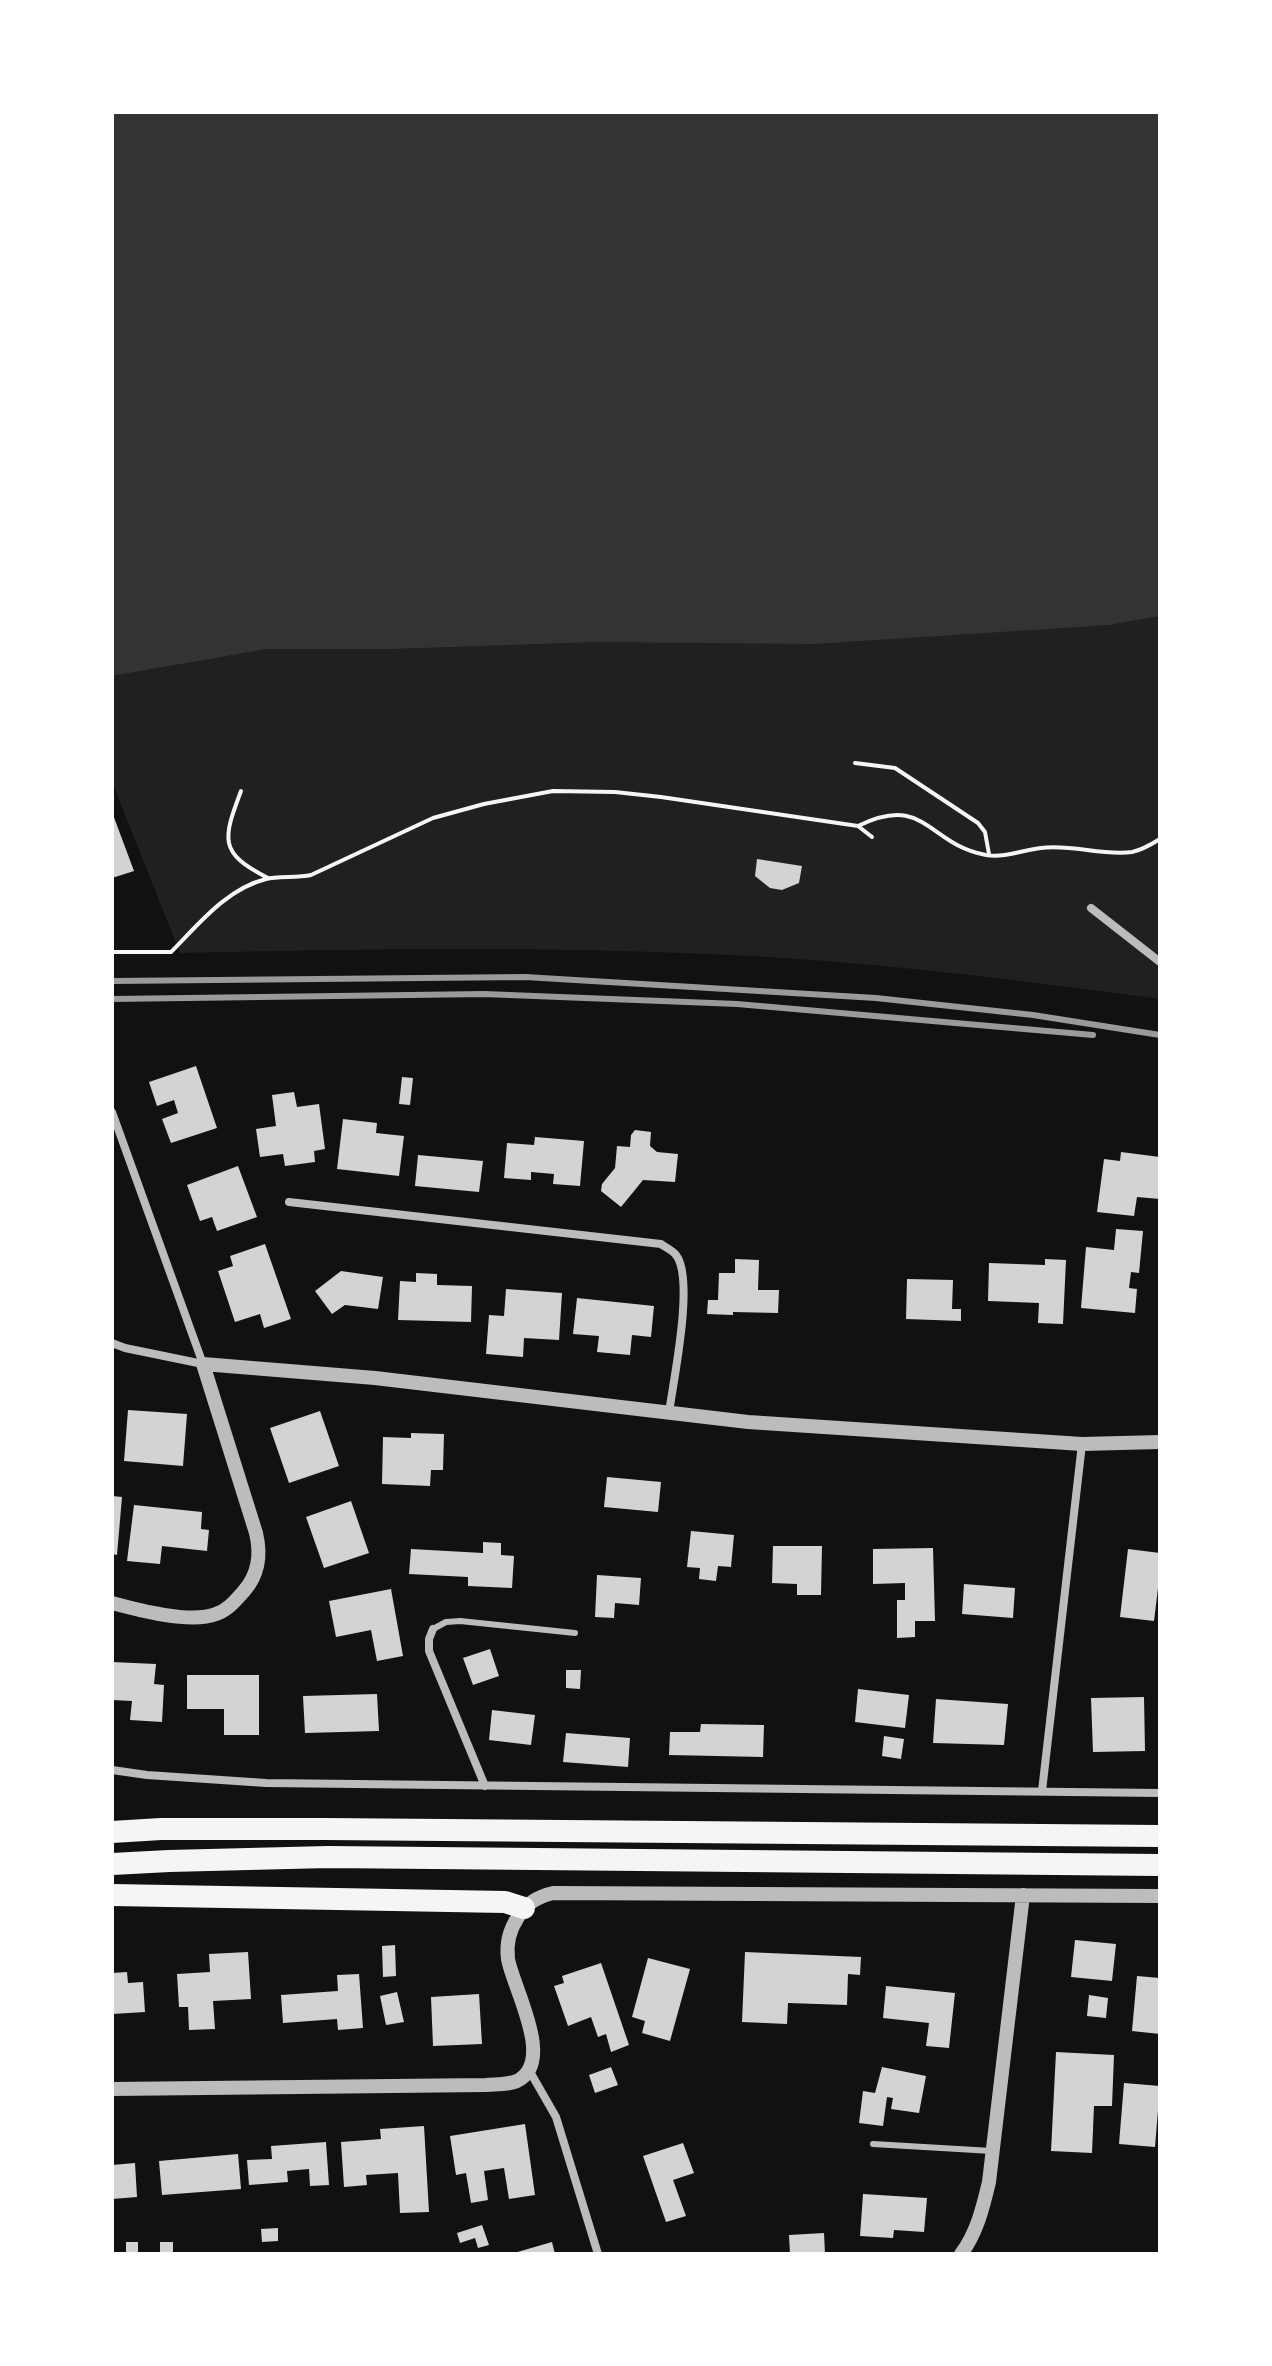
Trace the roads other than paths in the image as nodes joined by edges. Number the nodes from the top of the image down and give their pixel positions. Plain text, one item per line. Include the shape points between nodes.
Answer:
1 (1091, 908) dead end
2 (1160, 962) edge
3 (112, 1112) edge
4 (289, 1202) dead end
5 (112, 1343) edge
6 (203, 1364) junction
7 (669, 1414) junction
8 (1160, 1442) edge
9 (1082, 1444) junction
10 (112, 1603) edge
11 (433, 1629) joint
12 (575, 1633) dead end
13 (112, 1770) edge
14 (485, 1786) junction
15 (1042, 1791) junction
16 (1160, 1793) edge
17 (112, 1832) edge
18 (1160, 1836) edge
19 (112, 1864) edge
20 (1160, 1865) edge
21 (112, 1895) edge
22 (1023, 1895) junction
23 (1160, 1896) edge
24 (524, 1908) junction
25 (529, 2070) junction
26 (112, 2089) edge
27 (873, 2144) dead end
28 (992, 2151) junction
29 (598, 2254) edge
30 (961, 2254) edge

1 - 2 street
3 - 6 street
4 - 7 street via 661,1244 677,1255 683,1272
5 - 6 street
6 - 7 street via 375,1378
6 - 10 street via 256,1533 258,1565 248,1587 215,1615 185,1617
7 - 9 street
8 - 9 street
9 - 15 street
11 - 12 lane via 460,1621
11 - 14 street via 429,1651
13 - 14 street via 266,1783
14 - 15 street
15 - 16 street
17 - 18 highway
19 - 20 highway via 344,1857
21 - 24 highway via 505,1902
22 - 23 street
22 - 24 street via 553,1893
22 - 28 street
24 - 25 street via 508,1946 533,2039
25 - 26 street via 520,2079 498,2084
25 - 29 street via 556,2117
27 - 28 lane
28 - 30 street via 980,2218

